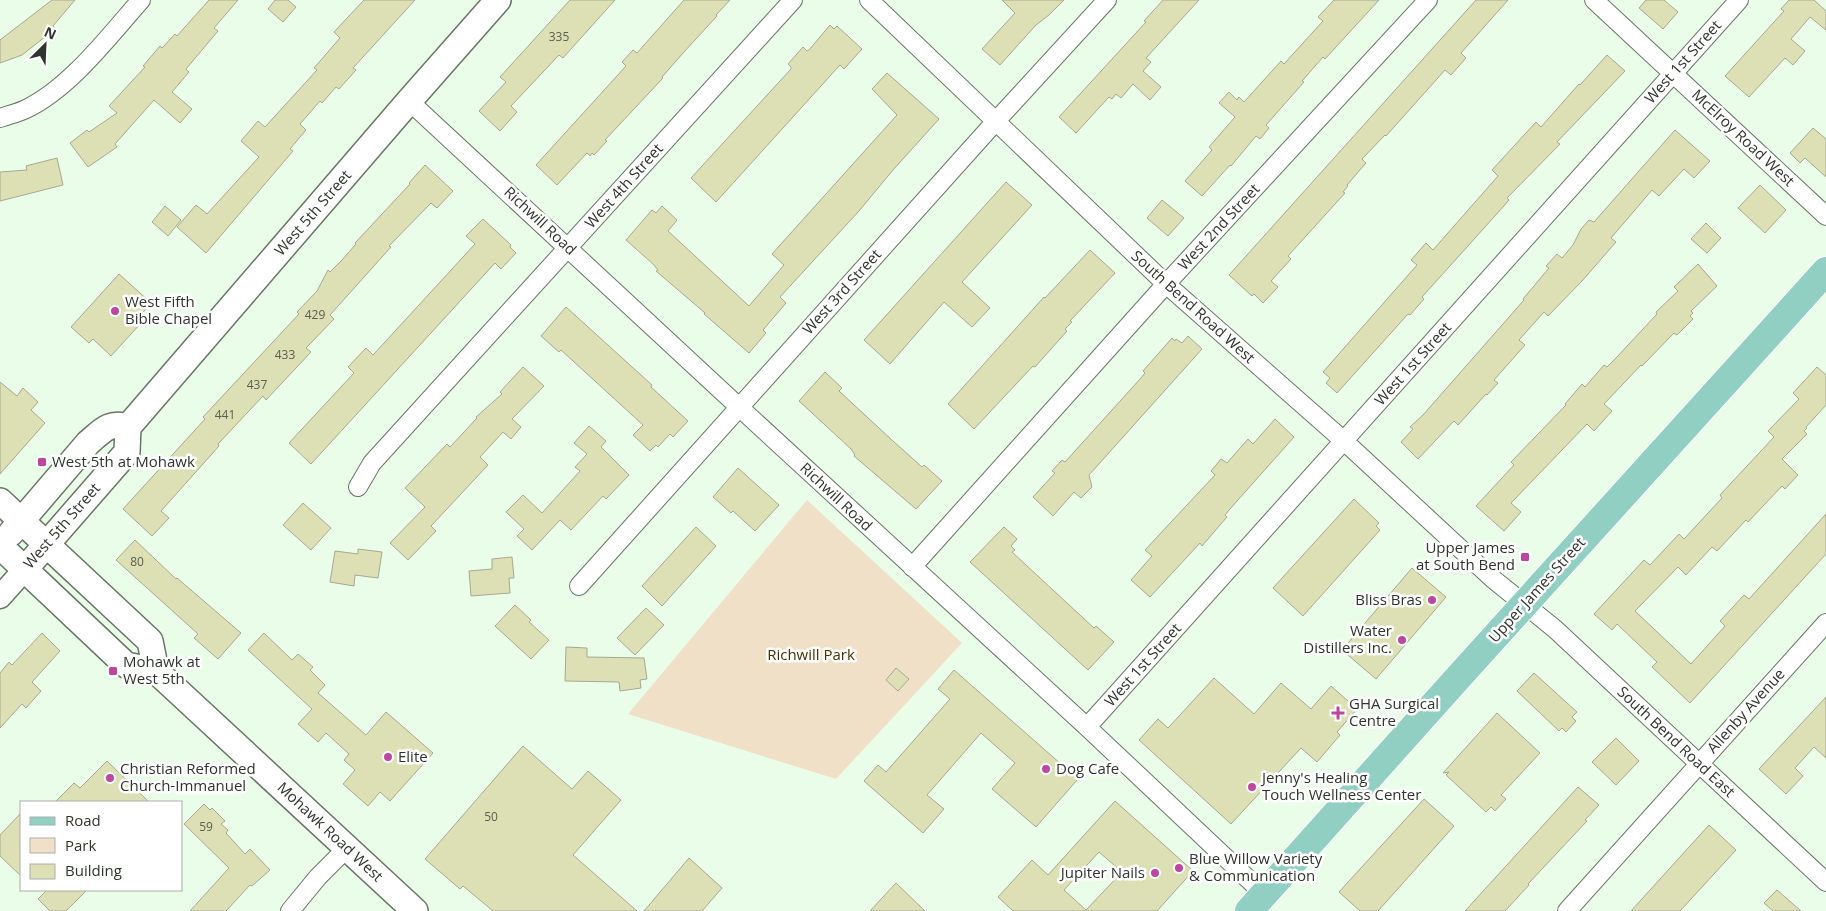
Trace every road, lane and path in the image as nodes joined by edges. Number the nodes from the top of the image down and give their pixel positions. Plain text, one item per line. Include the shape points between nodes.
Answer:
1 (141, 0) edge
2 (498, 0) edge
3 (792, 0) edge
4 (869, 0) edge
5 (1107, 0) edge
6 (1428, 0) edge
7 (1594, 0) edge
8 (1739, 0) edge
9 (1673, 73) junction
10 (409, 101) junction
11 (0, 118) edge
12 (996, 121) junction
13 (1826, 216) edge
14 (568, 247) junction
15 (1826, 271) edge
16 (1166, 284) junction
17 (739, 408) junction
18 (128, 427) junction
19 (1344, 442) junction
20 (358, 487) dead end
21 (0, 501) edge
22 (21, 520) junction
23 (47, 544) junction
24 (0, 545) edge
25 (912, 567) junction
26 (24, 569) junction
27 (579, 586) dead end
28 (0, 597) edge
29 (1525, 604) junction
30 (1826, 623) edge
31 (156, 671) junction
32 (1087, 727) junction
33 (1699, 764) junction
34 (347, 848) junction
35 (1826, 882) edge
36 (1256, 903) edge
37 (290, 911) edge
38 (415, 911) edge
39 (1566, 911) edge

1 - 11 street via 51,95 25,110
2 - 10 main road, West 5th Street
3 - 14 street, West 4th Street
4 - 12 street, South Bend Road West
5 - 12 street, West 3rd Street
6 - 16 street, West 2nd Street
7 - 9 street, McElroy Road West
8 - 9 street, West 1st Street
9 - 13 street, McElroy Road West
9 - 19 street, West 1st Street
10 - 14 street, Richwill Road
10 - 18 main road, West 5th Street
12 - 16 street, South Bend Road West
12 - 17 street, West 3rd Street
14 - 17 street, Richwill Road
14 - 20 street, West 4th Street via 372,463
15 - 29 main road, Upper James Street
16 - 19 street, South Bend Road West
16 - 25 street, West 2nd Street
17 - 25 street, Richwill Road
17 - 27 street, West 3rd Street
18 - 22 main road via 117,424 88,442
18 - 23 main road, West 5th Street via 127,452
19 - 29 street, South Bend Road West via 1493,579
19 - 32 street, West 1st Street
21 - 22 main road
22 - 23 main road
22 - 24 main road
23 - 26 main road, West 5th Street
23 - 31 main road via 150,641
24 - 26 main road
25 - 32 street, Richwill Road
26 - 28 street, West 5th Street
26 - 31 main road via 126,665
29 - 33 street, South Bend Road East
29 - 36 main road, Upper James Street
30 - 33 street, Allenby Avenue
31 - 34 main road, Mohawk Road West
32 - 36 street, Richwill Road
33 - 35 street, South Bend Road East
33 - 39 street, Allenby Avenue
34 - 37 street
34 - 38 main road, Mohawk Road West

